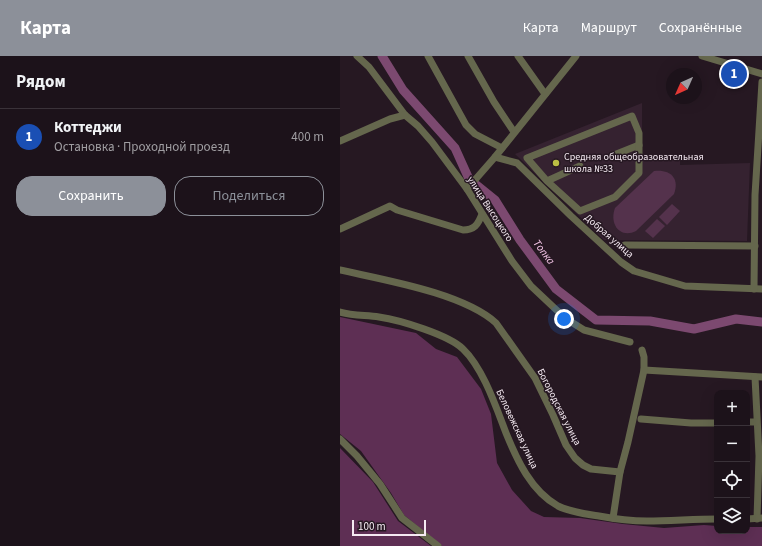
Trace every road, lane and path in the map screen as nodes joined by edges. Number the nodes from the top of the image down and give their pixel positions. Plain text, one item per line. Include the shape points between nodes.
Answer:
1 (357, 56) edge
2 (428, 56) edge
3 (468, 56) edge
4 (518, 56) edge
5 (576, 56) edge
6 (702, 56) edge
7 (762, 74) edge
8 (762, 82) edge
9 (545, 94) junction
10 (405, 115) junction
11 (514, 132) junction
12 (340, 141) edge
13 (639, 145) junction
14 (760, 150) edge
15 (499, 152) junction
16 (614, 155) dead end
17 (580, 166) dead end
18 (547, 181) junction
19 (466, 189) junction
20 (758, 196) edge
21 (482, 214) junction
22 (340, 229) edge
23 (757, 244) edge
24 (625, 245) dead end
25 (340, 270) edge
26 (754, 289) junction
27 (762, 289) edge
28 (340, 312) edge
29 (630, 342) dead end
30 (642, 350) dead end
31 (644, 370) junction
32 (758, 377) edge
33 (641, 419) dead end
34 (750, 422) edge
35 (756, 422) junction
36 (714, 423) edge
37 (340, 439) edge
38 (760, 456) edge
39 (620, 472) junction
40 (613, 518) junction
41 (759, 518) edge
42 (714, 519) edge
43 (438, 546) edge

1 - 10 street, улица Высоцкого via 369,67
2 - 15 street, Добрая улица via 466,124
3 - 11 street
4 - 9 street
5 - 9 street
6 - 7 street
8 - 14 street
9 - 11 street
10 - 12 street
10 - 19 street, улица Высоцкого via 432,142
11 - 15 street
13 - 16 street
13 - 18 street via 640,173 615,197 580,210
13 - 18 street via 639,133 632,116 527,158
14 - 20 street
15 - 19 street
15 - 26 street, Добрая улица via 517,163 576,221 634,271 685,286
17 - 18 street
19 - 21 street, улица Высоцкого
20 - 23 street
21 - 22 street via 476,227 463,230 390,206
21 - 29 street, улица Высоцкого via 531,286 565,318 584,330
23 - 24 street
23 - 26 street
25 - 39 street, Богородская улица via 426,290 488,316 496,323 535,378 566,445 575,458 591,469
26 - 27 street, Добрая улица
28 - 40 street, Беловежская улица via 379,317 416,326 448,339 463,349 481,376 527,476 557,505
30 - 31 street
31 - 32 street
31 - 39 street
32 - 35 street
33 - 36 street
34 - 35 street
35 - 38 street
37 - 43 street via 380,484 402,518
38 - 41 street
39 - 40 street
40 - 42 street, Беловежская улица via 646,521

